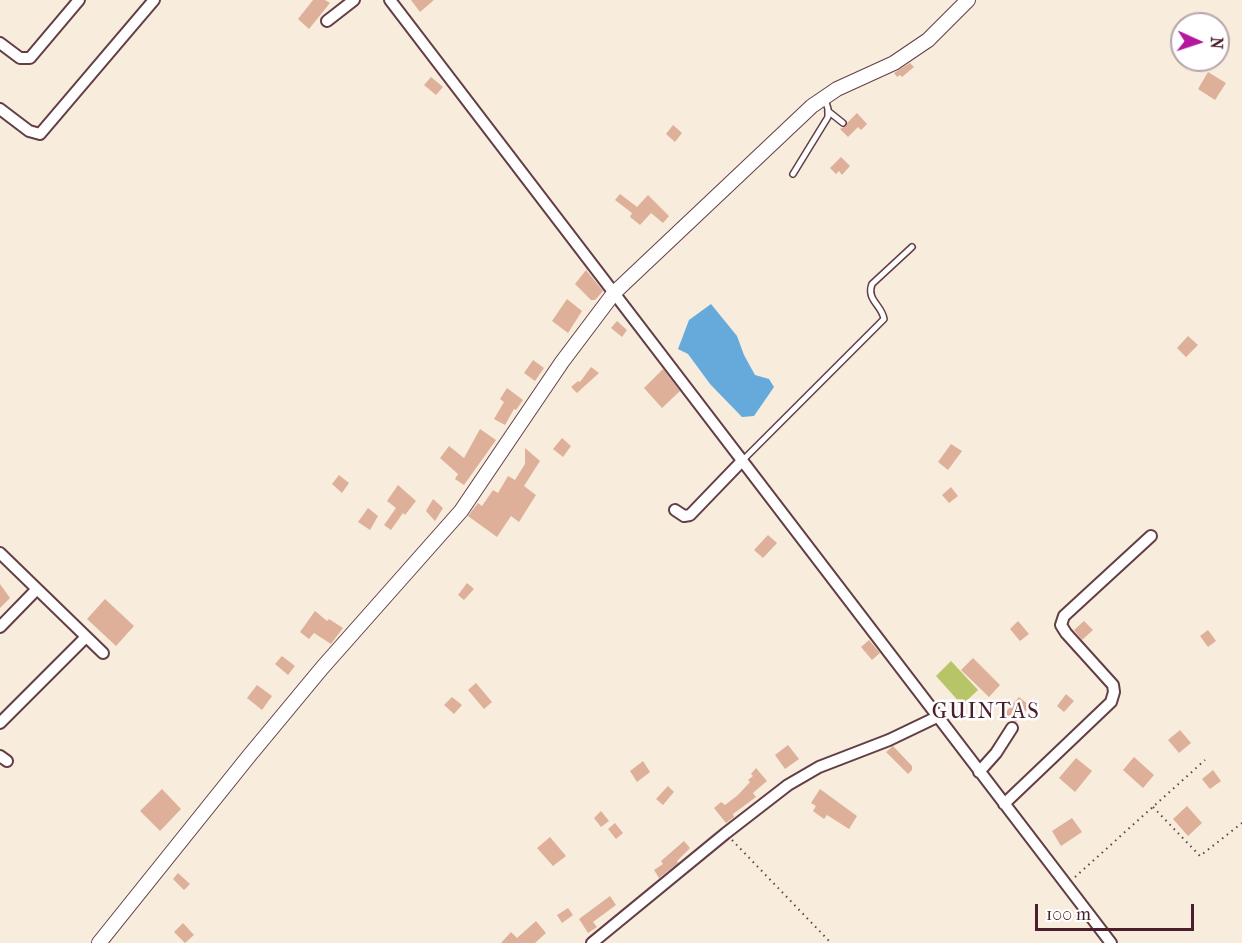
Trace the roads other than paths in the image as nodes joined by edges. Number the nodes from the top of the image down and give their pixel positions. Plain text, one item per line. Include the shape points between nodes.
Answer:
1 (79, 0) edge
2 (154, 0) edge
3 (354, 0) edge
4 (390, 0) edge
5 (968, 0) edge
6 (327, 21) dead end
7 (0, 43) edge
8 (826, 104) junction
9 (0, 109) edge
10 (843, 123) dead end
11 (793, 174) dead end
12 (912, 246) dead end
13 (614, 292) junction
14 (742, 461) junction
15 (675, 510) dead end
16 (1151, 536) dead end
17 (0, 553) edge
18 (37, 589) junction
19 (0, 627) edge
20 (86, 637) junction
21 (103, 653) dead end
22 (937, 717) junction
23 (0, 723) edge
24 (1012, 728) dead end
25 (979, 772) junction
26 (1004, 804) junction
27 (99, 943) edge
28 (592, 943) edge
29 (1111, 943) edge

1 - 7 street via 30,58 20,58
2 - 9 street via 40,134 29,131
3 - 6 street
4 - 13 street
5 - 8 street via 928,40 903,57 837,89
8 - 10 lane
8 - 11 lane via 825,122
8 - 13 street via 812,106
12 - 14 lane via 872,284 872,299 883,311 884,319
13 - 14 street
13 - 27 street via 461,511 322,668
14 - 15 street via 690,515
14 - 22 street
16 - 26 street via 1064,616 1061,625 1113,685 1111,702
17 - 18 street
18 - 19 street
18 - 20 street
20 - 21 street
20 - 23 street
22 - 25 street
22 - 28 street via 819,767 788,785
24 - 25 street
25 - 26 street
26 - 29 street

